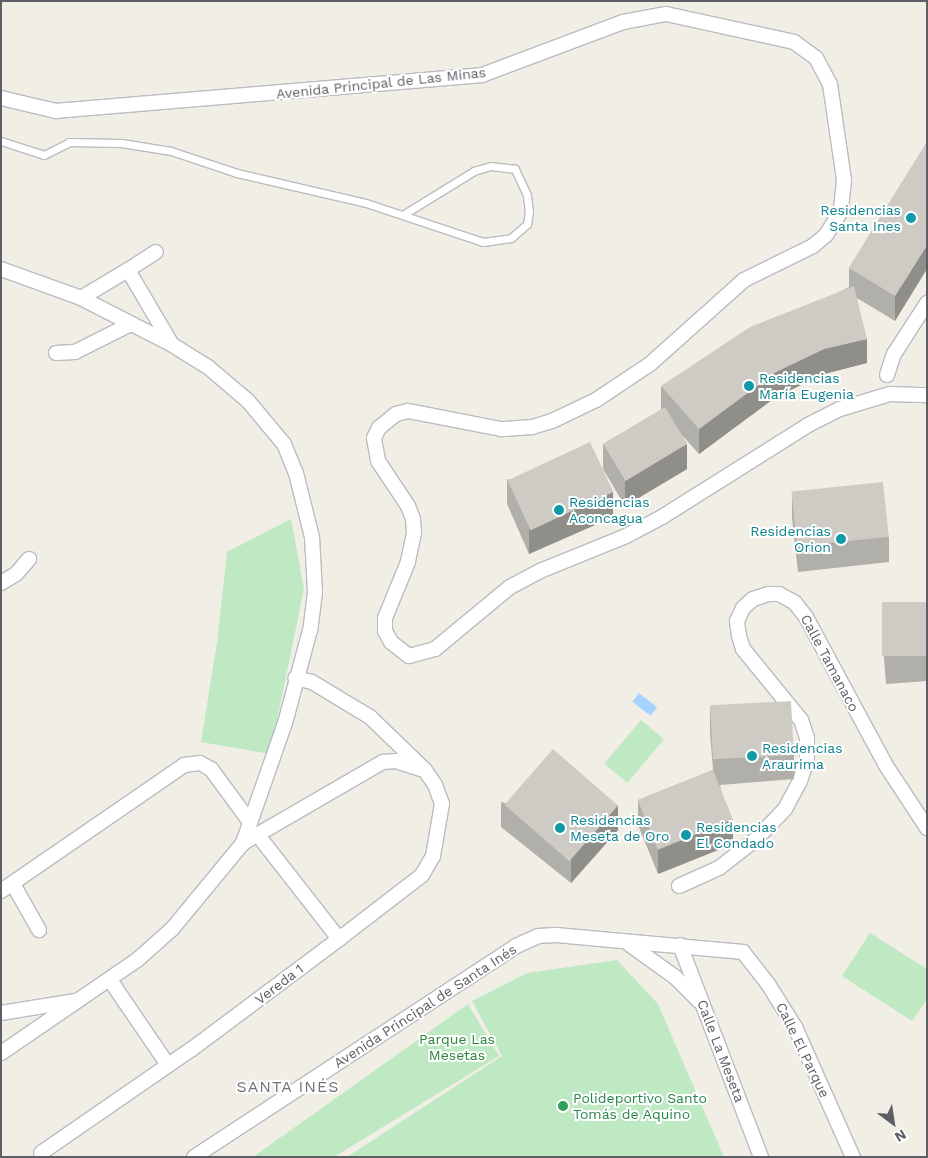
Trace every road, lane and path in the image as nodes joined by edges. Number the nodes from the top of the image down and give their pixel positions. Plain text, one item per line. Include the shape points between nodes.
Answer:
1 (1, 98) edge
2 (1, 141) edge
3 (404, 214) junction
4 (156, 252) dead end
5 (128, 270) junction
6 (5, 274) edge
7 (81, 298) junction
8 (927, 303) edge
9 (131, 324) junction
10 (171, 344) junction
11 (56, 353) dead end
12 (887, 375) dead end
13 (927, 395) edge
14 (29, 559) dead end
15 (1, 584) edge
16 (295, 678) junction
17 (425, 770) junction
18 (253, 828) junction
19 (927, 828) edge
20 (678, 886) dead end
21 (7, 888) edge
22 (39, 930) dead end
23 (339, 939) junction
24 (628, 943) junction
25 (680, 945) junction
26 (110, 980) junction
27 (77, 1001) junction
28 (703, 1006) junction
29 (1, 1013) edge
30 (1, 1053) edge
31 (168, 1065) junction
32 (41, 1153) dead end
33 (194, 1157) edge
34 (761, 1157) edge
35 (853, 1157) edge

1 - 13 street, Avenida Principal de Las Minas via 56,111 482,75 623,22 666,14 794,42 816,58 830,84 844,180 841,211 826,235 813,246 744,280 650,364 596,400 552,421 532,428 501,429 408,411 396,414 379,428 374,438 378,461 413,519 414,533 408,562 385,618 385,631 391,642 409,656 435,649 510,587 662,517 808,425 840,409 890,394
2 - 3 lane via 44,155 68,142 121,143 171,151 237,173
3 - 3 lane via 483,242 502,242 521,232 528,224 529,212 527,195 515,168 491,166 474,171
4 - 5 street
5 - 7 street
5 - 10 street
6 - 7 street
7 - 9 street
8 - 12 street via 894,354
9 - 10 street
9 - 11 street via 75,352
10 - 16 street via 208,367 248,401 284,444 296,474 312,536 315,592 310,630
14 - 15 street via 16,574
16 - 17 street, Vereda 1 via 312,682 370,717
16 - 18 street
17 - 18 street via 403,763 383,762
17 - 23 street, Vereda 1 via 436,785 442,804 433,856 422,875
18 - 21 street via 211,769 200,763 184,765
18 - 23 street
18 - 26 street via 172,929
19 - 20 street, Calle Tamanaco via 885,764 806,617 795,603 780,594 768,594 753,599 743,608 737,621 739,636 743,650 801,720 807,738 807,760 785,809 755,840 719,868
21 - 22 street
23 - 31 street, Vereda 1
24 - 25 street, Avenida Principal de Santa Inés
24 - 28 street via 675,977
24 - 33 street, Avenida Principal de Santa Inés via 556,934 538,936 516,946
25 - 28 street, Calle La Meseta
25 - 35 street, Calle El Parque via 743,952 755,964 795,1027
26 - 27 street
26 - 31 street
27 - 29 street
27 - 30 street
28 - 34 street, Calle La Meseta
31 - 32 street, Vereda 1

